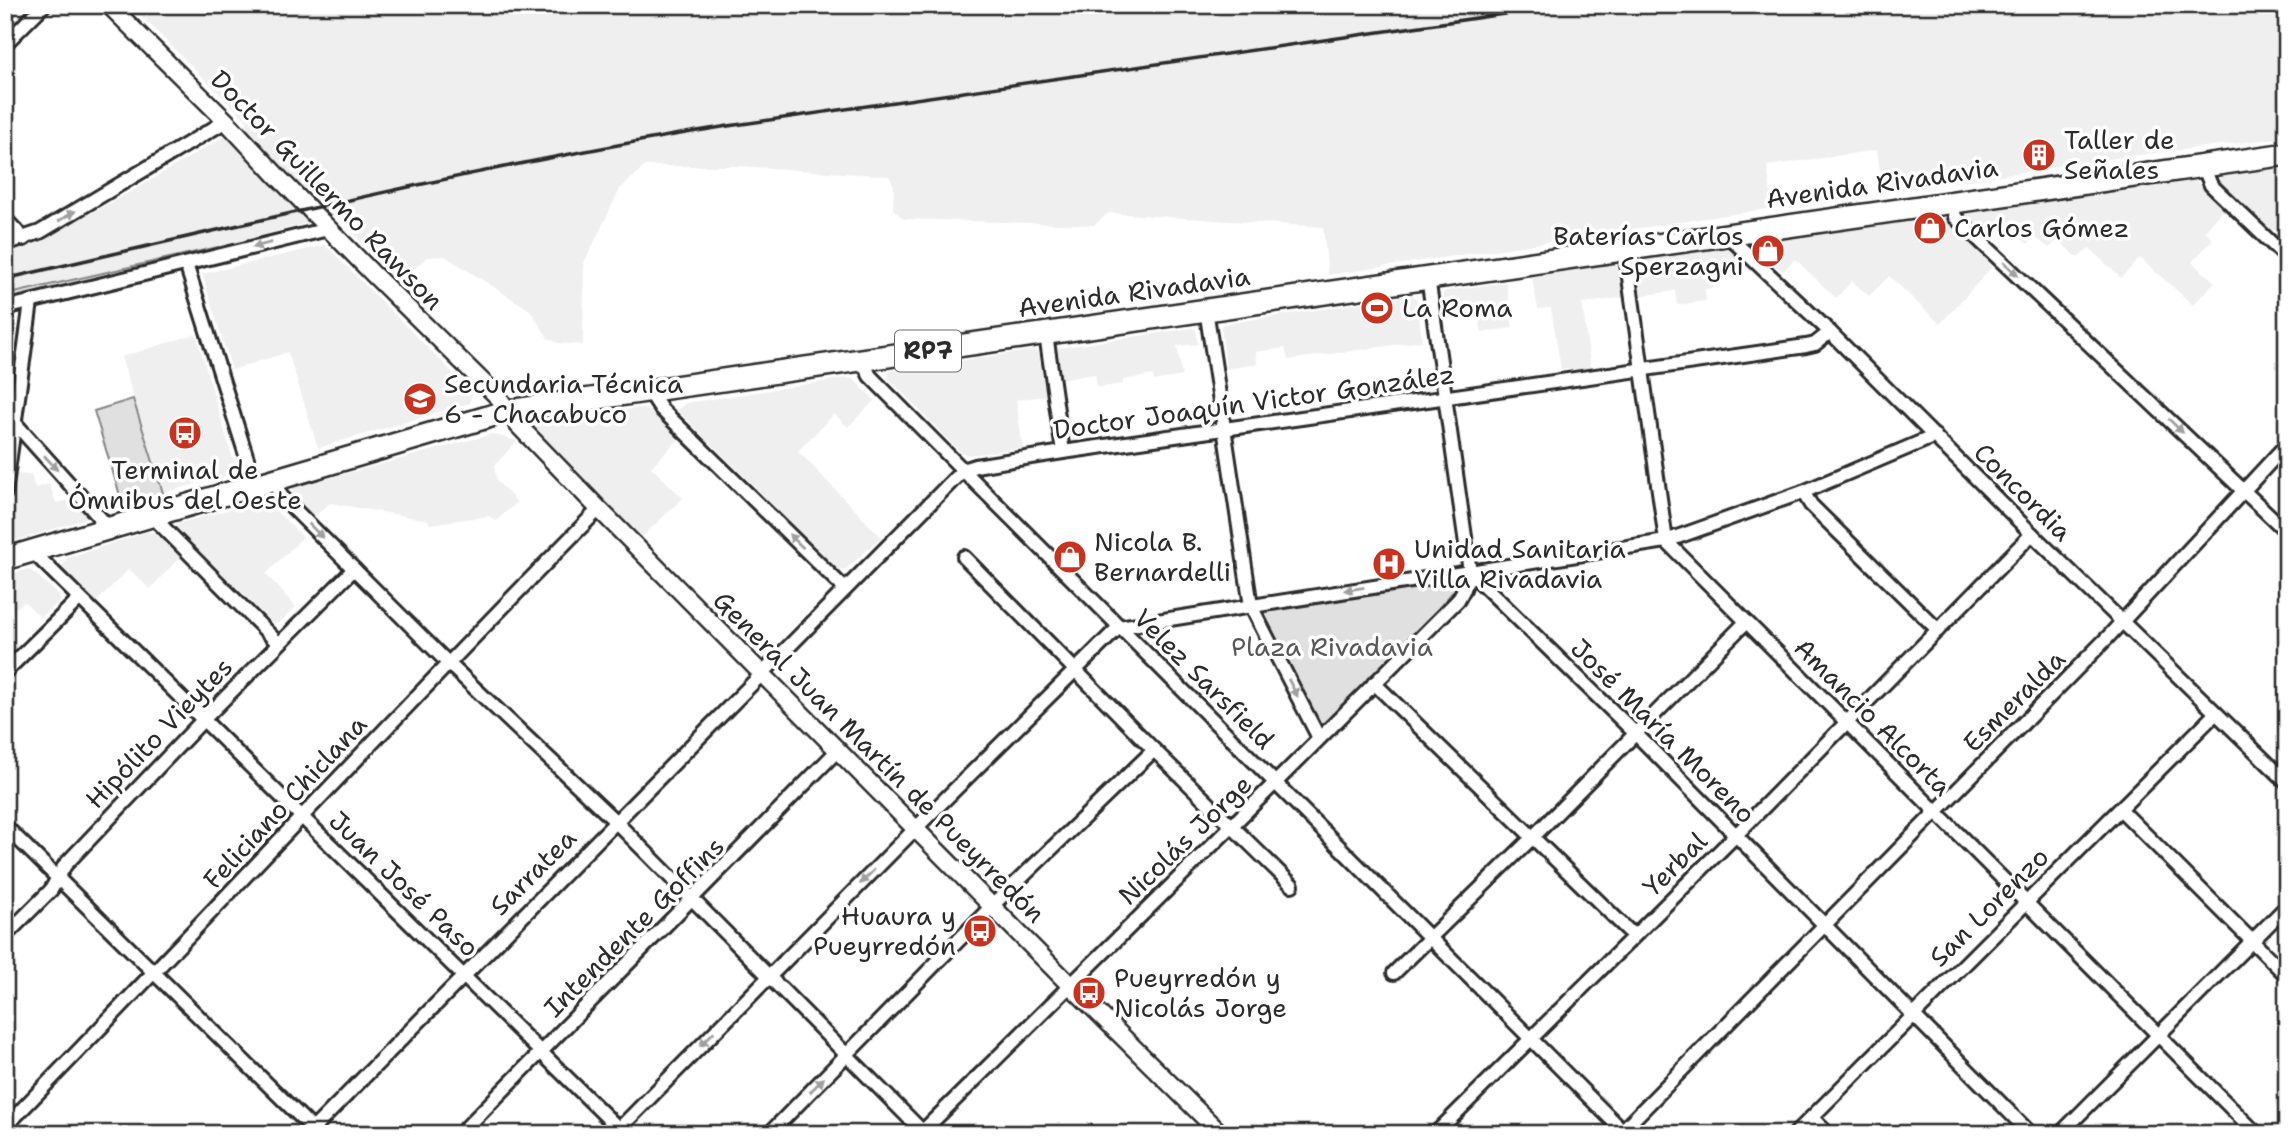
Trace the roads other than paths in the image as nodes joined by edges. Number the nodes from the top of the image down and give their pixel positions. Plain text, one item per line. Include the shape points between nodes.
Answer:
1 (44, 5) edge
2 (108, 5) edge
3 (5, 44) edge
4 (226, 121) junction
5 (2287, 153) edge
6 (2203, 166) junction
7 (1952, 201) junction
8 (5, 219) edge
9 (328, 229) junction
10 (1726, 234) junction
11 (24, 239) junction
12 (5, 244) edge
13 (1625, 249) junction
14 (2287, 258) edge
15 (186, 264) junction
16 (1428, 277) junction
17 (31, 302) junction
18 (5, 308) edge
19 (1206, 309) junction
20 (1830, 332) junction
21 (1046, 334) junction
22 (862, 360) junction
23 (1642, 369) junction
24 (648, 389) junction
25 (1445, 397) junction
26 (508, 411) junction
27 (5, 412) edge
28 (15, 424) junction
29 (1225, 430) junction
30 (1936, 436) junction
31 (2287, 444) edge
32 (1063, 452) junction
33 (962, 470) junction
34 (264, 482) junction
35 (2244, 491) junction
36 (1803, 492) junction
37 (5, 493) edge
38 (598, 509) junction
39 (151, 515) junction
40 (108, 528) junction
41 (2287, 532) edge
42 (2032, 534) junction
43 (1666, 541) junction
44 (32, 551) junction
45 (964, 557) dead end
46 (5, 559) edge
47 (354, 569) junction
48 (1470, 572) junction
49 (845, 589) junction
50 (79, 599) junction
51 (1251, 606) junction
52 (1746, 622) junction
53 (2122, 622) junction
54 (1119, 627) junction
55 (1938, 630) junction
56 (278, 643) junction
57 (447, 662) junction
58 (1076, 672) junction
59 (5, 673) edge
60 (762, 673) junction
61 (1374, 683) junction
62 (2216, 713) junction
63 (203, 720) junction
64 (1847, 721) junction
65 (1636, 734) junction
66 (1319, 738) junction
67 (838, 750) junction
68 (1153, 750) junction
69 (1276, 782) junction
70 (2287, 782) edge
71 (2121, 810) junction
72 (1936, 813) junction
73 (303, 817) junction
74 (615, 821) junction
75 (5, 825) edge
76 (1230, 827) junction
77 (915, 829) junction
78 (1735, 836) junction
79 (1533, 837) junction
80 (58, 877) junction
81 (1292, 886) dead end
82 (693, 900) junction
83 (2025, 903) junction
84 (993, 905) junction
85 (2287, 905) edge
86 (1824, 924) junction
87 (5, 936) edge
88 (1634, 936) junction
89 (1431, 937) junction
90 (2251, 941) junction
91 (1394, 973) dead end
92 (154, 974) junction
93 (464, 974) junction
94 (2287, 975) edge
95 (768, 977) junction
96 (1070, 985) junction
97 (1912, 1016) junction
98 (2158, 1034) junction
99 (1530, 1039) junction
100 (542, 1051) junction
101 (847, 1055) junction
102 (1812, 1118) junction
103 (5, 1127) edge
104 (313, 1132) edge
105 (619, 1132) edge
106 (1622, 1132) edge
107 (922, 1133) edge
108 (460, 1134) edge
109 (769, 1134) edge
110 (1221, 1134) edge
111 (1435, 1134) edge
112 (1795, 1134) edge
113 (1828, 1134) edge
114 (2031, 1134) edge
115 (2060, 1134) edge
116 (2257, 1134) edge

1 - 3 street
2 - 4 street, Doctor Guillermo Rawson
4 - 9 street, Doctor Guillermo Rawson
11 -> 4 street
5 - 6 main road, Avenida Rivadavia / RP7
6 - 7 main road, Avenida Rivadavia / RP7
6 - 14 street via 2211,185
7 - 10 main road, Avenida Rivadavia / RP7
7 -> 35 street via 1955,217
8 - 11 street
9 -> 15 street
9 - 26 street, Doctor Guillermo Rawson
10 - 13 main road, Avenida Rivadavia / RP7
10 - 20 street, Concordia
11 - 12 street
13 - 16 main road, Avenida Rivadavia / RP7
13 - 23 street
15 - 17 street
15 - 34 street
16 - 19 main road, Avenida Rivadavia / RP7
16 - 25 street
17 - 18 street
17 - 28 street
19 - 21 main road, Avenida Rivadavia / RP7
19 - 29 street
20 - 23 street, Doctor Joaquín Victor González via 1806,346
20 - 30 street, Concordia
21 - 22 main road, Avenida Rivadavia / RP7
21 - 32 street
22 - 24 main road, Avenida Rivadavia / RP7
22 - 33 street, Velez Sarsfield via 870,376
23 - 25 street, Doctor Joaquín Victor González
23 - 43 street
24 - 26 main road, Avenida Rivadavia / RP7
49 -> 24 street via 661,409
25 - 29 street, Doctor Joaquín Victor González
25 - 48 street
26 - 34 main road, Avenida Rivadavia / RP7
26 - 38 street, General Juan Martín de Pueyrredón
27 - 28 street
28 - 37 street
28 -> 40 street
29 - 32 street, Doctor Joaquín Victor González
29 - 51 street
30 - 36 street
30 - 42 street, Concordia
31 - 35 street, Esmeralda
32 - 33 street, Doctor Joaquín Victor González
33 - 49 street
33 - 54 street, Velez Sarsfield
34 - 39 main road, Avenida Rivadavia / RP7
34 -> 47 street
35 - 41 street
35 - 53 street, Esmeralda
36 - 43 street
36 - 55 street
38 - 57 street, Feliciano Chiclana
38 - 60 street, General Juan Martín de Pueyrredón
39 - 40 main road, Avenida Rivadavia / RP7
39 - 56 street
40 - 44 main road, Avenida Rivadavia / RP7
42 - 53 street, Concordia
42 - 55 street, Yerbal
43 - 48 street
43 - 52 street, Amancio Alcorta
44 - 46 main road, Avenida Rivadavia / RP7
44 - 50 street, Juan José Paso
45 - 58 street
47 - 56 street, Hipólito Vieytes
47 - 57 street
48 -> 51 street
48 - 61 street, Nicolás Jorge via 1458,600
48 - 65 street, José María Moreno
49 - 60 street
50 - 59 street
50 - 63 street, Juan José Paso
51 - 54 street
51 -> 66 street
52 - 64 street, Amancio Alcorta
52 - 65 street
53 - 62 street, Concordia
53 - 72 street, Esmeralda
54 - 58 street
54 - 69 street, Velez Sarsfield
55 - 64 street, Yerbal
56 - 63 street, Hipólito Vieytes
57 - 73 street, Feliciano Chiclana
57 - 74 street
58 - 68 street
58 - 77 street
60 - 67 street, General Juan Martín de Pueyrredón
60 - 74 street, Sarratea
61 - 66 street, Nicolás Jorge
61 - 79 street
62 - 70 street, Concordia
62 - 71 street, San Lorenzo
63 - 73 street, Juan José Paso
63 - 80 street, Hipólito Vieytes
64 - 72 street, Amancio Alcorta
64 - 78 street, Yerbal
65 - 78 street, José María Moreno
65 - 79 street
66 - 69 street, Nicolás Jorge
67 - 77 street, General Juan Martín de Pueyrredón
67 - 82 street, Intendente Goffins
68 - 76 street
68 - 84 street
69 - 76 street, Nicolás Jorge
69 - 89 street, Velez Sarsfield
71 - 83 street, San Lorenzo
71 - 90 street
72 - 83 street, Amancio Alcorta
72 - 86 street, Esmeralda
73 - 92 street, Feliciano Chiclana
73 - 93 street, Juan José Paso
74 - 82 street
74 - 93 street, Sarratea
75 - 80 street
76 - 81 street
76 - 96 street, Nicolás Jorge
77 - 84 street, General Juan Martín de Pueyrredón
77 -> 95 street
78 - 86 street, José María Moreno
78 - 88 street, Yerbal
79 - 88 street
79 - 89 street
80 - 87 street, Hipólito Vieytes
80 - 92 street
82 - 95 street
82 - 100 street, Intendente Goffins
83 - 97 street, San Lorenzo
83 - 98 street, Amancio Alcorta
84 - 96 street, General Juan Martín de Pueyrredón
84 - 101 street
85 - 90 street
86 - 97 street, José María Moreno
86 - 106 street, Esmeralda
88 - 99 street, Yerbal
89 - 91 street
89 - 99 street, Velez Sarsfield
90 - 94 street
90 - 98 street
92 - 103 street, Feliciano Chiclana
92 - 104 street
93 - 100 street, Juan José Paso
93 - 104 street, Sarratea
95 - 101 street
95 -> 105 street
96 - 107 street, Nicolás Jorge
96 - 110 street, General Juan Martín de Pueyrredón
97 - 102 street, San Lorenzo
97 - 114 street, José María Moreno
98 - 115 street
98 - 116 street, Amancio Alcorta
99 - 106 street, Velez Sarsfield
99 - 111 street, Yerbal
100 - 105 street, Juan José Paso
100 - 108 street, Intendente Goffins
101 - 107 street
109 -> 101 street
102 - 112 street, San Lorenzo
102 - 113 street

